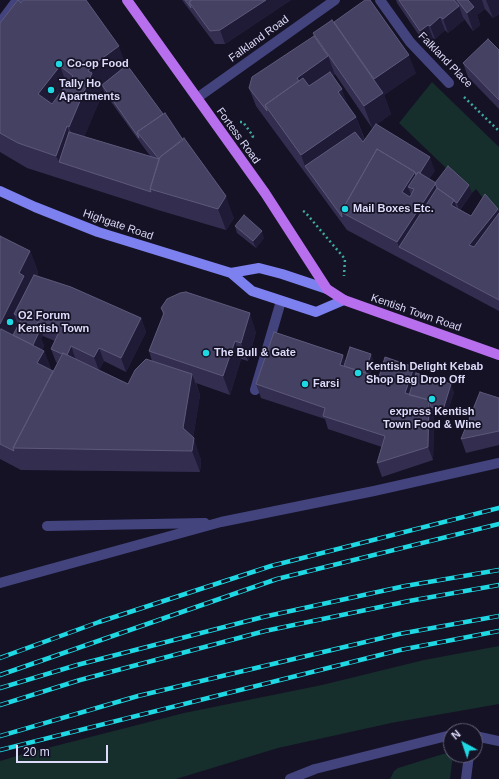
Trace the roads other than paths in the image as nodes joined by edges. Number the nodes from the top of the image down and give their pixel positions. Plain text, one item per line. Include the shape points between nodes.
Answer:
1 (17, 0) edge
2 (127, 0) edge
3 (335, 0) edge
4 (380, 0) edge
5 (0, 23) edge
6 (449, 83) road end
7 (197, 98) junction
8 (0, 191) edge
9 (231, 273) junction
10 (327, 289) junction
11 (344, 300) junction
12 (281, 301) junction
13 (499, 355) edge
14 (255, 390) edge
15 (499, 463) edge
16 (221, 522) junction
17 (47, 526) dead end
18 (0, 583) edge
19 (443, 737) edge
20 (483, 738) edge
21 (499, 741) edge
22 (468, 763) edge
23 (290, 779) edge
24 (466, 779) edge

1 - 5 street
2 - 7 main road, Fortess Road
3 - 7 street, Falkland Road
4 - 6 street, Falkland Place via 410,42
7 - 10 main road, Fortess Road via 267,196
8 - 9 main road, Highgate Road via 35,208 98,232
9 - 10 main road, Highgate Road via 259,268
9 - 12 main road, Highgate Road via 252,291
10 - 11 main road, Kentish Town Road
11 - 12 main road, Highgate Road via 316,312
11 - 13 main road, Kentish Town Road
12 - 14 street
15 - 16 street via 374,492
16 - 17 street
16 - 18 street
19 - 23 street via 315,769
20 - 21 street
22 - 24 street

